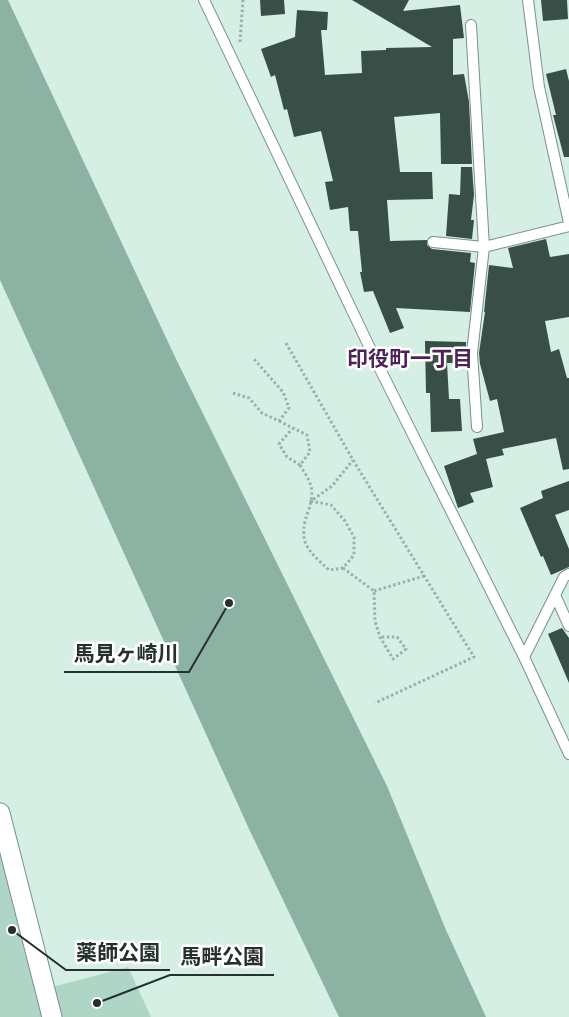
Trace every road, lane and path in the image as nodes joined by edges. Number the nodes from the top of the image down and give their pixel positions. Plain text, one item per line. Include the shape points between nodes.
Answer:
1 (204, 0) edge
2 (244, 0) edge
3 (528, 0) edge
4 (471, 25) dead end
5 (237, 70) junction
6 (569, 224) edge
7 (433, 242) dead end
8 (484, 247) junction
9 (286, 343) dead end
10 (254, 359) dead end
11 (233, 393) dead end
12 (279, 421) junction
13 (477, 428) dead end
14 (292, 429) junction
15 (353, 460) junction
16 (300, 465) junction
17 (311, 502) junction
18 (343, 568) junction
19 (569, 574) edge
20 (424, 576) junction
21 (374, 591) junction
22 (555, 595) junction
23 (569, 626) edge
24 (380, 637) junction
25 (524, 657) junction
26 (375, 703) dead end
27 (569, 754) edge
28 (0, 813) edge
29 (52, 1017) edge

1 - 5 lane
2 - 5 path
3 - 6 lane via 539,87
4 - 8 lane
5 - 25 lane via 378,365
6 - 8 lane
7 - 8 lane
8 - 13 lane via 472,353
9 - 15 path
10 - 12 path via 282,392 289,408
11 - 12 path via 249,398 262,413
12 - 14 path
14 - 16 path via 307,435 310,452
14 - 16 path via 279,444 288,457
15 - 17 path via 332,486
15 - 20 path
16 - 17 path via 311,487
17 - 18 path via 303,540 311,554 329,570
17 - 18 path via 330,505 354,537 354,556
18 - 21 path
19 - 22 lane
20 - 21 path
20 - 26 path via 474,657
21 - 24 path via 375,621
22 - 23 lane
22 - 25 lane
24 - 24 path via 393,659 406,649 397,637
25 - 27 lane
28 - 29 street

